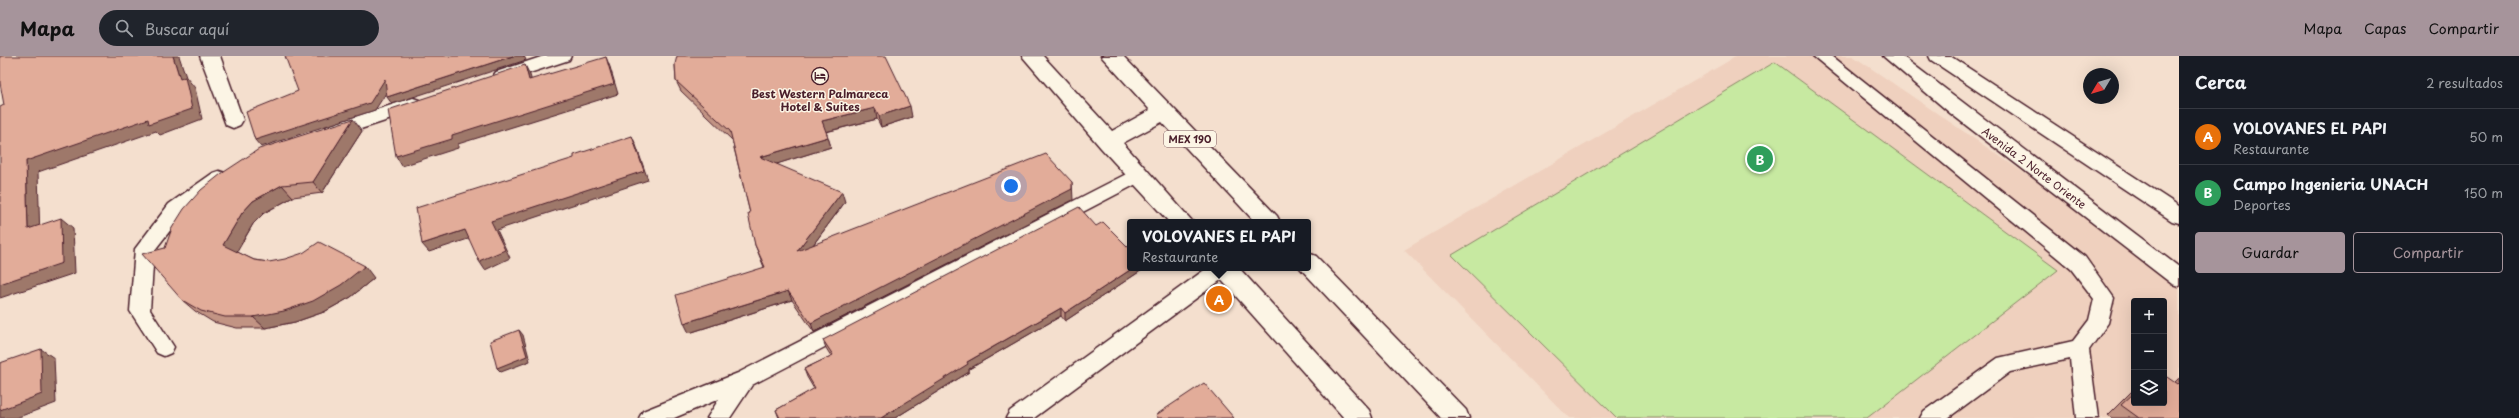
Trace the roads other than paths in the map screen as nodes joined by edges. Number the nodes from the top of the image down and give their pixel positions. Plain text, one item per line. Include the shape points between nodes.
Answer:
1 (210, 56) edge
2 (563, 56) edge
3 (1032, 56) edge
4 (1111, 56) edge
5 (1820, 56) edge
6 (1891, 56) edge
7 (1937, 56) edge
8 (489, 80) edge
9 (430, 99) edge
10 (1164, 112) junction
11 (233, 120) dead end
12 (313, 138) edge
13 (1108, 142) junction
14 (235, 169) edge
15 (1138, 175) junction
16 (2179, 216) edge
17 (1179, 219) edge
18 (1266, 219) edge
19 (1311, 265) edge
20 (1219, 271) edge
21 (1226, 271) edge
22 (2179, 278) edge
23 (164, 347) dead end
24 (2079, 348) junction
25 (744, 379) junction
26 (650, 418) edge
27 (718, 418) edge
28 (1017, 418) edge
29 (1360, 418) edge
30 (1457, 418) edge
31 (1931, 418) edge
32 (2087, 418) edge

1 - 11 main road
2 - 8 lane
3 - 13 main road
4 - 10 main road, MEX 190
5 - 24 lane via 2078,263 2104,298 2098,323
6 - 22 lane, Avenida 2 Norte Oriente
7 - 16 lane
9 - 12 lane
10 - 13 main road
10 - 18 main road, MEX 190
13 - 15 main road
14 - 23 lane via 176,209 145,249 140,311
15 - 17 main road
15 - 25 lane
19 - 30 main road
20 - 28 lane
21 - 29 main road
24 - 31 lane via 2005,364
24 - 32 lane
25 - 26 lane
25 - 27 lane

